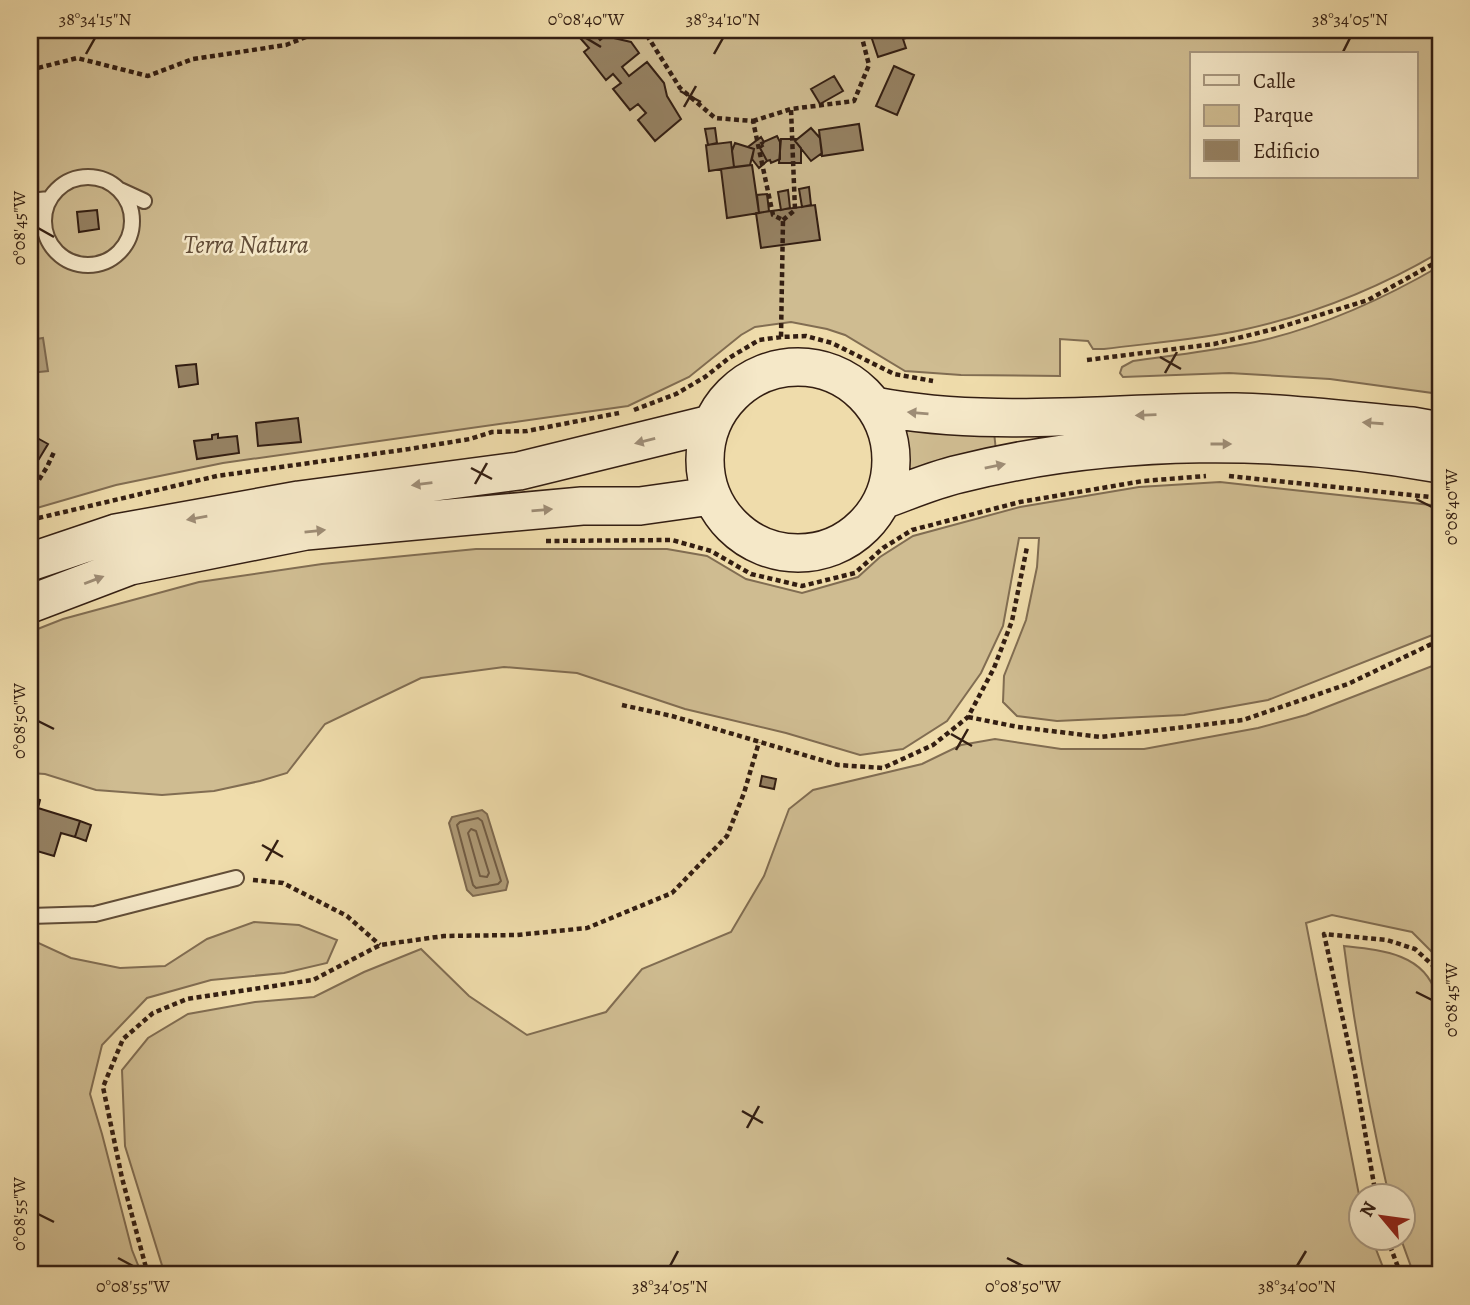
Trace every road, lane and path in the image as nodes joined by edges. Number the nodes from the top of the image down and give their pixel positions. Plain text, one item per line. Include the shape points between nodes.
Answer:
1 (410, 30) edge
2 (640, 30) edge
3 (860, 30) edge
4 (30, 70) edge
5 (791, 109) junction
6 (753, 121) junction
7 (120, 190) junction
8 (49, 199) junction
9 (30, 201) edge
10 (144, 201) dead end
11 (783, 220) junction
12 (1440, 260) edge
13 (781, 337) dead end
14 (1087, 360) dead end
15 (874, 406) junction
16 (711, 424) junction
17 (1440, 431) edge
18 (54, 452) dead end
19 (1440, 464) edge
20 (30, 494) edge
21 (711, 496) junction
22 (1440, 498) edge
23 (883, 500) junction
24 (541, 541) dead end
25 (1027, 547) dead end
26 (30, 562) edge
27 (30, 604) edge
28 (1440, 640) edge
29 (622, 705) dead end
30 (968, 717) junction
31 (759, 742) junction
32 (236, 878) joint
33 (30, 916) edge
34 (380, 945) junction
35 (1440, 976) edge
36 (1374, 1182) edge
37 (1392, 1252) edge
38 (148, 1275) edge
39 (1401, 1275) edge

1 - 4 path via 362,36 323,30 286,45 193,59 148,76 77,58
2 - 6 path via 680,88 715,118
3 - 5 path via 869,65 854,101
5 - 6 path
5 - 11 path via 794,210
6 - 11 path via 773,215
7 - 8 lane via 102,178 87,176 72,179
7 - 8 lane via 132,211 128,241 108,261 94,265 80,265 56,252 44,227
7 - 10 lane
8 - 9 lane
11 - 13 path
12 - 14 path via 1367,300 1274,328 1214,344
15 - 16 main road via 844,378 821,369 776,368 737,388
17 -> 15 main road via 1238,412 1005,419 909,413
15 - 23 main road via 888,437 891,462
16 - 21 main road via 705,448
16 -> 26 main road via 519,471 299,499 116,533
18 - 20 path
23 -> 19 main road via 956,474 1012,463 1174,444 1329,449
21 - 23 main road via 726,521 748,539 774,550 803,553 831,547 855,533
27 -> 21 main road via 130,566 306,531 582,506 640,506
22 - 24 path via 1218,475 1143,481 1020,502 912,530 855,573 803,586 751,574 710,551 672,540
25 - 30 path via 1012,621
28 - 30 path via 1348,684 1243,720 1101,737
29 - 31 path
30 - 31 path via 933,745 883,768 838,765
31 - 34 path via 727,836 672,894 587,928 444,936
32 - 33 lane via 95,914
32 - 34 path via 283,883 347,916
34 - 38 path via 313,980 187,999 153,1013 123,1039 103,1087
35 - 36 path via 1415,949 1387,940 1324,934
37 - 39 path

